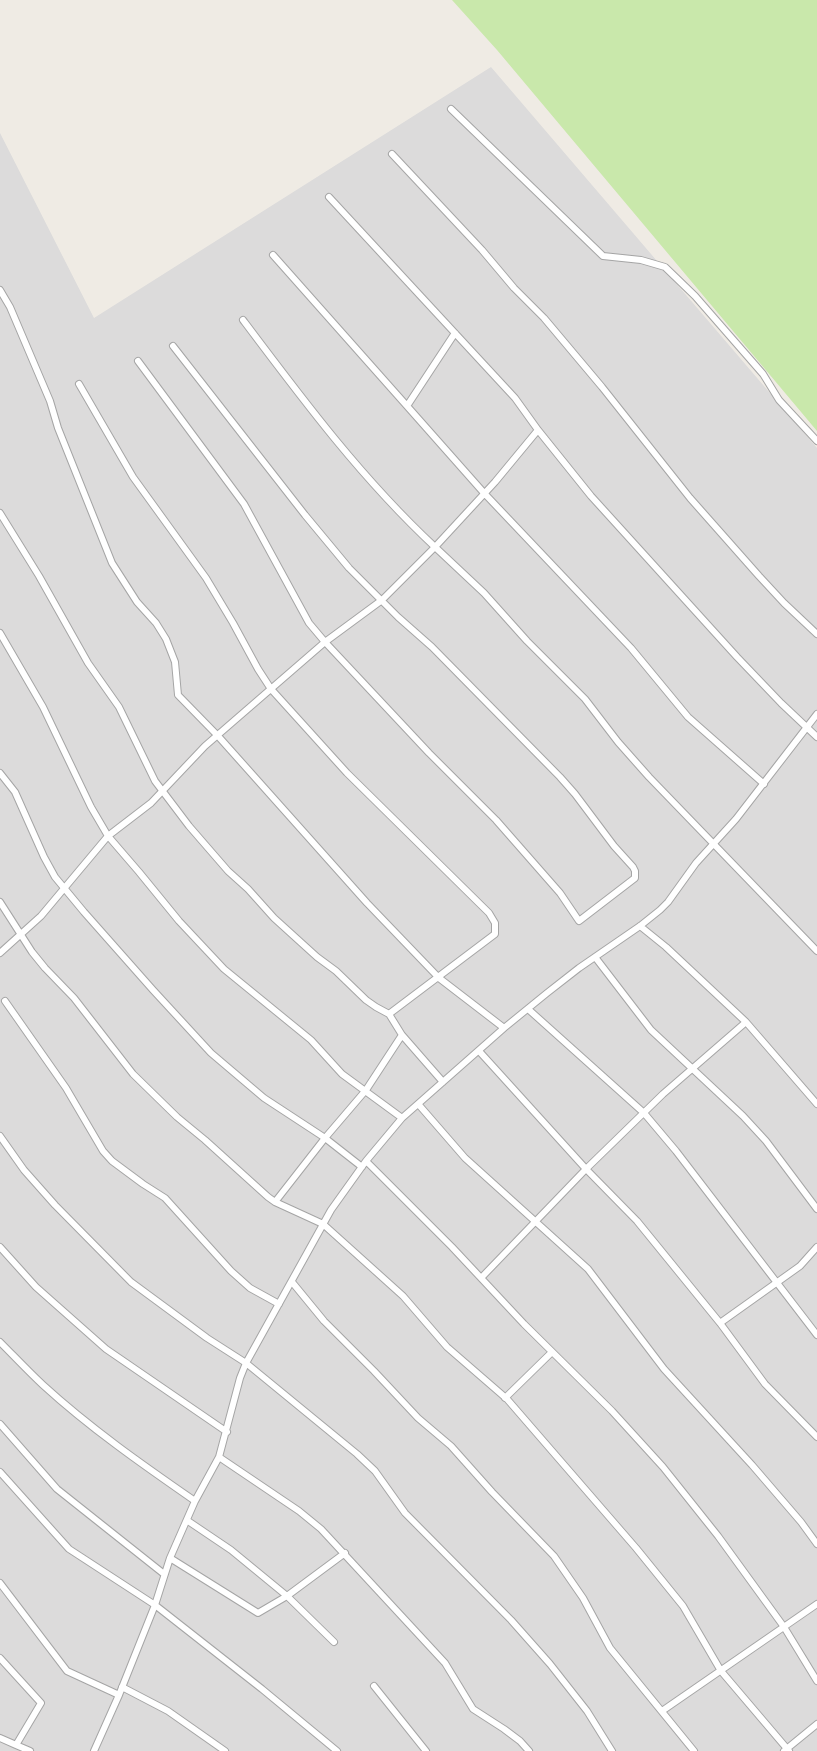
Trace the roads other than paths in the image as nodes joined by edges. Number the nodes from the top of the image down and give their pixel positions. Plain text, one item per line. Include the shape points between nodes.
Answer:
1 (451, 109) dead end
2 (392, 154) dead end
3 (329, 197) dead end
4 (273, 255) dead end
5 (0, 290) edge
6 (243, 320) dead end
7 (455, 333) junction
8 (173, 346) dead end
9 (138, 361) dead end
10 (78, 384) dead end
11 (407, 406) junction
12 (538, 430) junction
13 (817, 441) edge
14 (484, 493) junction
15 (0, 513) edge
16 (435, 547) junction
17 (382, 600) junction
18 (0, 633) edge
19 (817, 634) edge
20 (325, 642) junction
21 (271, 689) junction
22 (817, 714) edge
23 (807, 729) junction
24 (218, 736) junction
25 (817, 737) edge
26 (0, 773) edge
27 (764, 784) junction
28 (163, 790) junction
29 (108, 836) junction
30 (714, 844) junction
31 (64, 888) junction
32 (0, 902) edge
33 (640, 926) junction
34 (20, 935) junction
35 (817, 951) edge
36 (0, 953) edge
37 (594, 957) junction
38 (439, 978) junction
39 (5, 1001) dead end
40 (528, 1009) junction
41 (389, 1014) junction
42 (746, 1022) junction
43 (504, 1028) junction
44 (402, 1035) junction
45 (479, 1051) junction
46 (692, 1067) junction
47 (443, 1082) junction
48 (366, 1090) junction
49 (817, 1104) edge
50 (419, 1105) junction
51 (644, 1113) junction
52 (402, 1118) junction
53 (0, 1136) edge
54 (325, 1138) junction
55 (364, 1164) junction
56 (586, 1169) junction
57 (275, 1202) junction
58 (817, 1209) edge
59 (535, 1223) junction
60 (323, 1224) junction
61 (0, 1247) edge
62 (817, 1247) edge
63 (482, 1278) junction
64 (292, 1282) junction
65 (777, 1282) junction
66 (279, 1304) junction
67 (720, 1323) junction
68 (817, 1335) edge
69 (0, 1342) edge
70 (552, 1352) junction
71 (246, 1363) junction
72 (505, 1398) junction
73 (0, 1424) edge
74 (227, 1432) junction
75 (817, 1437) edge
76 (219, 1457) junction
77 (0, 1472) edge
78 (195, 1501) junction
79 (188, 1521) junction
80 (817, 1544) edge
81 (346, 1553) junction
82 (170, 1558) junction
83 (164, 1574) junction
84 (0, 1583) edge
85 (287, 1596) junction
86 (817, 1604) edge
87 (155, 1605) junction
88 (784, 1627) junction
89 (334, 1642) dead end
90 (0, 1658) edge
91 (721, 1671) junction
92 (817, 1681) edge
93 (374, 1686) dead end
94 (122, 1687) junction
95 (119, 1695) junction
96 (662, 1711) junction
97 (817, 1724) edge
98 (0, 1738) edge
99 (16, 1745) junction
100 (787, 1750) edge
101 (30, 1751) edge
102 (94, 1751) edge
103 (225, 1751) edge
104 (337, 1751) edge
105 (426, 1751) edge
106 (529, 1751) edge
107 (612, 1751) edge
108 (694, 1751) edge

1 - 13 street via 603,256 641,260 665,267 695,296 763,374 779,400
2 - 19 street via 544,318 690,498 784,603
3 - 7 street
4 - 11 street
5 - 24 street via 10,306 50,401 58,428 112,563 137,602 166,639 175,662 176,693
6 - 16 street via 347,455 396,510
7 - 11 street
7 - 12 street via 515,398
8 - 17 street via 305,515 349,568
9 - 20 street via 244,504 309,623
10 - 21 street via 133,477 206,578
11 - 14 street
12 - 14 street
12 - 23 street via 592,496 737,657
14 - 16 street
14 - 27 street via 631,648 688,717
15 - 28 street via 88,663 119,707 148,770
16 - 17 street
16 - 30 street via 484,593 527,641 586,699 618,742
17 - 20 street
17 - 20 street via 560,777 635,871 635,878 579,921 560,893 496,820
18 - 29 street via 43,707 91,807
20 - 21 street
21 - 24 street
21 - 38 street via 347,773 484,908 495,923 495,934
22 - 23 street
23 - 25 street
23 - 27 street
24 - 28 street
24 - 38 street via 367,903
26 - 31 street via 15,792 44,857
27 - 30 street
28 - 29 street via 151,803
28 - 41 street via 207,848 274,918 366,1000
29 - 31 street
29 - 48 street via 179,921 224,969 311,1040 342,1074
30 - 33 street via 696,863 668,902
30 - 35 street
31 - 34 street via 41,916
31 - 54 street via 211,1053 264,1098
32 - 34 street
33 - 37 street
33 - 42 street
34 - 36 street
34 - 57 street via 147,1089
37 - 40 street
37 - 46 street via 651,1030
38 - 41 street
38 - 43 street
39 - 66 street via 66,1088 103,1151 112,1161 165,1198 231,1271 250,1288
40 - 43 street
40 - 51 street
41 - 44 street
42 - 46 street
42 - 49 street
43 - 45 street
44 - 47 street
44 - 48 street
45 - 47 street
45 - 56 street
46 - 51 street
46 - 58 street via 766,1141
47 - 50 street
48 - 52 street
48 - 54 street
50 - 52 street
50 - 59 street via 465,1158
51 - 56 street
51 - 65 street
52 - 55 street
53 - 71 street via 24,1170 54,1205 131,1282 207,1338
54 - 55 street
54 - 57 street
55 - 60 street
55 - 63 street
56 - 59 street
56 - 67 street via 637,1221
57 - 60 street
59 - 63 street
59 - 80 street via 588,1269 664,1369 752,1464
60 - 64 street
60 - 72 street via 403,1296 447,1346
61 - 74 street via 36,1287 106,1349
62 - 65 street via 800,1266
63 - 70 street
64 - 66 street
64 - 96 street via 324,1321 418,1418 451,1446 554,1556 584,1598 610,1648
65 - 67 street
65 - 68 street
66 - 71 street
67 - 75 street via 765,1384
69 - 78 street via 42,1384 91,1426
70 - 72 street
70 - 88 street via 612,1411 662,1467 718,1536
71 - 74 street
71 - 107 street via 375,1471 405,1513 511,1620 550,1664 588,1711
72 - 91 street via 636,1548 683,1606
73 - 83 street via 57,1489
74 - 76 street
76 - 78 street
76 - 81 street via 299,1511
77 - 87 street via 69,1549
78 - 79 street
79 - 82 street
79 - 85 street via 231,1550
81 - 85 street
81 - 106 street via 446,1663 473,1709 520,1741
82 - 83 street
82 - 85 street via 258,1613
83 - 87 street
84 - 95 street via 67,1671
85 - 89 street
86 - 88 street
87 - 94 street
87 - 104 street
88 - 91 street
88 - 92 street
90 - 99 street via 41,1703
91 - 96 street
91 - 100 street
93 - 105 street
94 - 95 street
94 - 103 street via 168,1712
95 - 102 street
96 - 108 street
97 - 100 street
98 - 99 street
99 - 101 street

